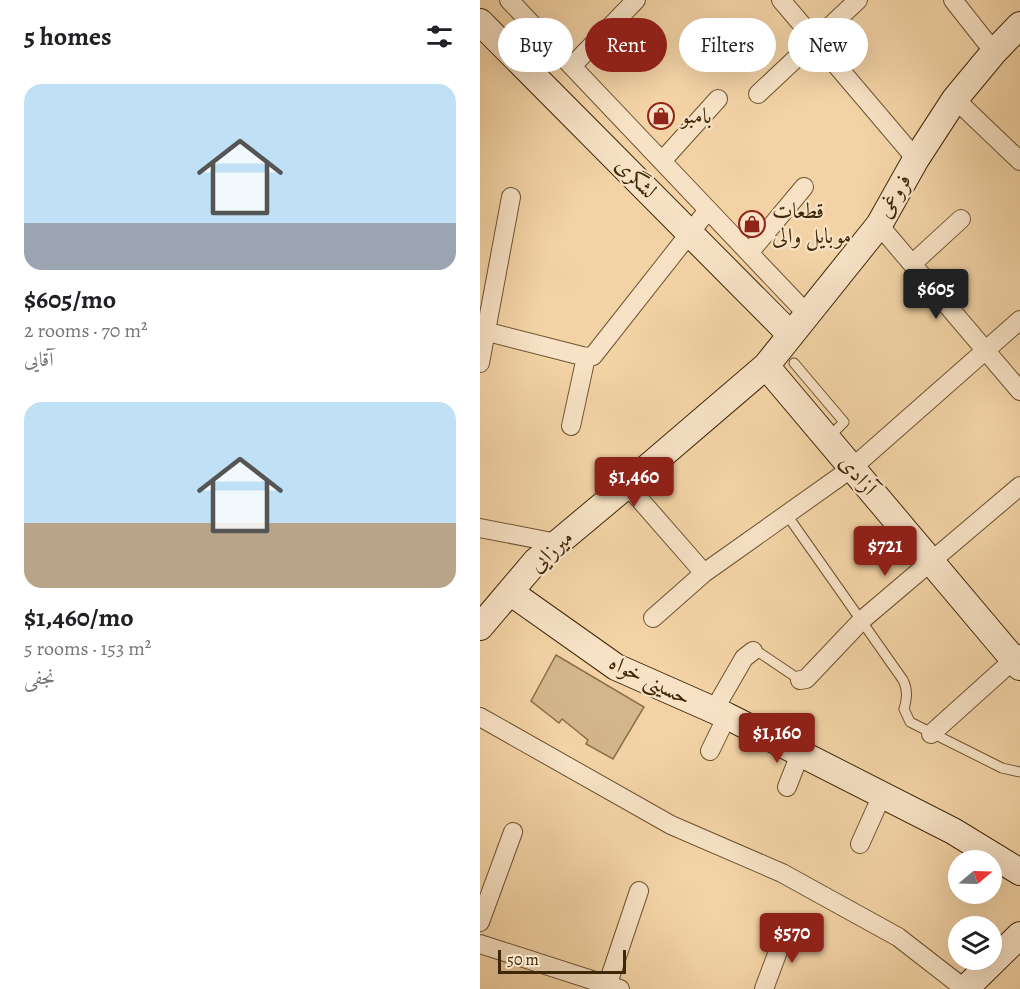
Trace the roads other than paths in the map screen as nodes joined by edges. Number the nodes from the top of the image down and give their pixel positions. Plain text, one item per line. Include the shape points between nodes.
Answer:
1 (509, 0) edge
2 (636, 0) edge
3 (781, 0) edge
4 (858, 0) edge
5 (953, 0) edge
6 (526, 18) edge
7 (796, 18) edge
8 (840, 18) edge
9 (480, 22) edge
10 (1020, 25) edge
11 (994, 52) junction
12 (573, 65) edge
13 (573, 67) edge
14 (788, 67) edge
15 (842, 72) edge
16 (758, 94) dead end
17 (718, 99) dead end
18 (955, 99) junction
19 (916, 159) junction
20 (1020, 161) edge
21 (662, 162) junction
22 (804, 187) dead end
23 (510, 197) dead end
24 (708, 210) junction
25 (961, 219) dead end
26 (879, 225) junction
27 (690, 232) junction
28 (748, 253) junction
29 (912, 264) junction
30 (807, 314) junction
31 (1020, 320) edge
32 (483, 331) edge
33 (791, 335) junction
34 (985, 351) junction
35 (590, 357) junction
36 (480, 363) edge
37 (794, 363) dead end
38 (766, 366) junction
39 (1020, 391) edge
40 (572, 426) dead end
41 (827, 438) junction
42 (852, 468) junction
43 (627, 485) junction
44 (1020, 486) edge
45 (787, 515) junction
46 (480, 528) edge
47 (557, 543) junction
48 (930, 561) junction
49 (704, 573) junction
50 (510, 592) junction
51 (653, 618) dead end
52 (862, 620) junction
53 (480, 627) edge
54 (753, 651) joint
55 (1018, 660) edge
56 (800, 680) joint
57 (720, 713) junction
58 (480, 717) edge
59 (931, 734) junction
60 (710, 751) dead end
61 (800, 754) junction
62 (1020, 772) edge
63 (787, 787) dead end
64 (882, 795) junction
65 (513, 832) dead end
66 (860, 844) dead end
67 (1020, 872) edge
68 (639, 891) dead end
69 (480, 922) edge
70 (787, 927) dead end
71 (1020, 935) edge
72 (480, 944) edge
73 (611, 988) edge
74 (764, 989) edge
75 (965, 989) edge

1 - 6 street
2 - 12 street
3 - 7 street
4 - 8 street
5 - 11 street
9 - 27 street, لشگری
10 - 11 street, فروغی
11 - 18 street, فروغی
13 - 21 street
14 - 16 street
15 - 19 street
17 - 21 street
18 - 19 street, فروغی
18 - 20 street
19 - 26 street, فروغی
21 - 24 street
22 - 28 street
23 - 32 street
24 - 27 street
24 - 28 street
25 - 29 street
26 - 29 street
26 - 30 street, فروغی
27 - 33 street, لشگری
27 - 35 street
28 - 30 street
29 - 34 street
30 - 33 street, فروغی
31 - 34 street
32 - 35 street
32 - 36 street
33 - 38 street, فروغی
34 - 39 street
34 - 42 street
35 - 40 street
37 - 41 lane via 844,422
38 - 41 street, آزادی
38 - 43 street, میرزایی
41 - 42 street, آزادی
42 - 45 street
42 - 48 street, آزادی
43 - 47 street, میرزایی
43 - 49 street
44 - 48 street
45 - 49 street
45 - 52 lane
46 - 47 street
47 - 50 street, میرزایی
48 - 52 street
48 - 55 street, آزادی
49 - 51 street
50 - 53 street, میرزایی
50 - 57 street, حسینی خواه via 616,667
52 - 56 street via 806,679
52 - 59 lane via 906,687 906,716
54 - 56 lane
54 - 57 street via 744,658
55 - 59 street
57 - 60 street
57 - 61 street, حسینی خواه
58 - 75 street via 671,825 782,873 889,932
59 - 62 lane via 1002,768
61 - 63 street
61 - 64 street, حسینی خواه
64 - 66 street
64 - 67 street, حسینی خواه via 953,831
65 - 69 street
68 - 73 street
70 - 74 street
71 - 75 street
72 - 73 street

